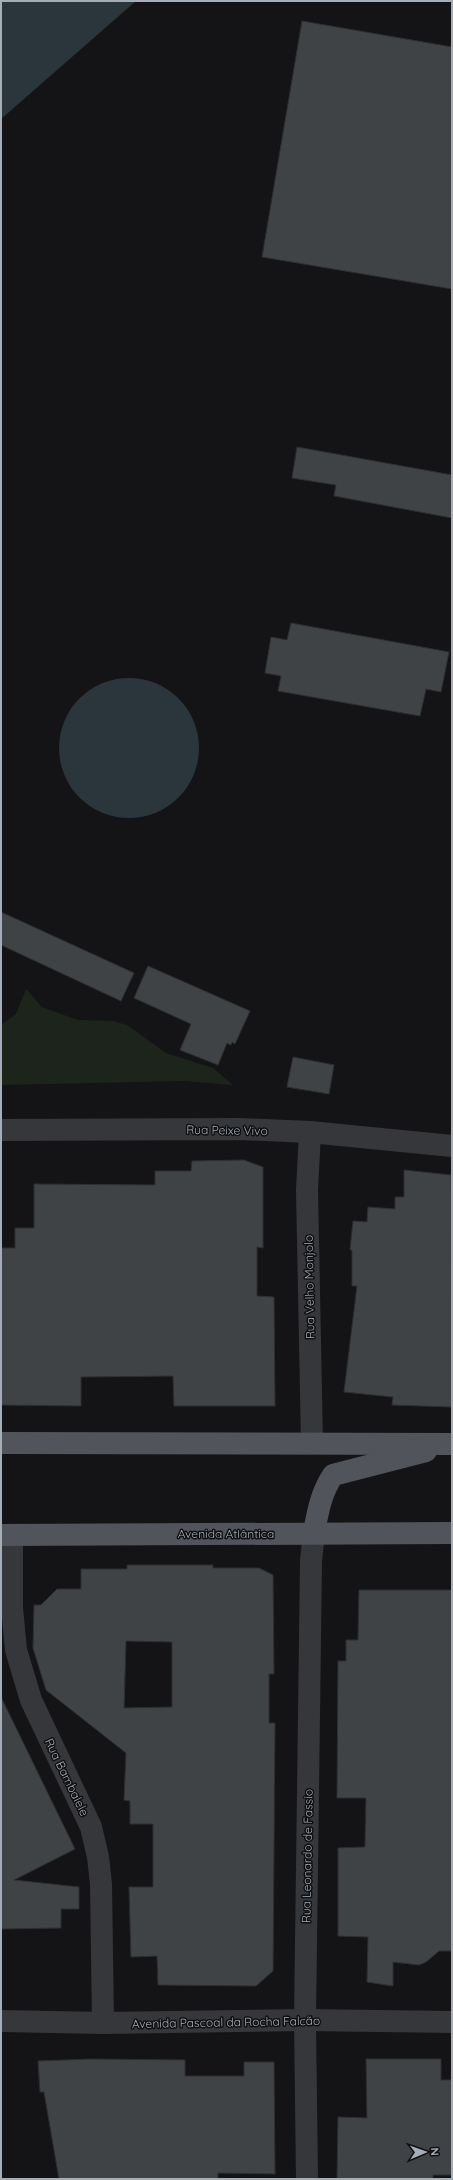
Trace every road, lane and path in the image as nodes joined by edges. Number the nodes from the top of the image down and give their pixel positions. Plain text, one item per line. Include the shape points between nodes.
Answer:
1 (1, 1130) edge
2 (310, 1132) junction
3 (452, 1146) edge
4 (312, 1442) junction
5 (1, 1443) edge
6 (452, 1444) edge
7 (314, 1532) junction
8 (452, 1533) edge
9 (6, 1535) edge
10 (305, 2020) junction
11 (1, 2021) edge
12 (452, 2022) edge
13 (103, 2023) junction
14 (306, 2179) edge

1 - 2 street, Rua Peixe Vivo via 194,1129
2 - 3 street, Rua Peixe Vivo
2 - 4 street, Rua Velho Monjolo via 307,1190
4 - 5 main road
4 - 6 main road
6 - 7 main road via 333,1475 324,1488
7 - 8 main road, Avenida Atlântica
7 - 9 main road, Avenida Atlântica
7 - 10 street, Rua Leonardo de Fassio via 311,1569
9 - 13 street, Rua Bambalele via 16,1650 31,1700 91,1828 98,1858 101,1884
10 - 12 street, Avenida Pascoal da Rocha Falcão
10 - 13 street, Avenida Pascoal da Rocha Falcão
10 - 14 street, Rua Leonardo de Fassio
11 - 13 street, Avenida Pascoal da Rocha Falcão

